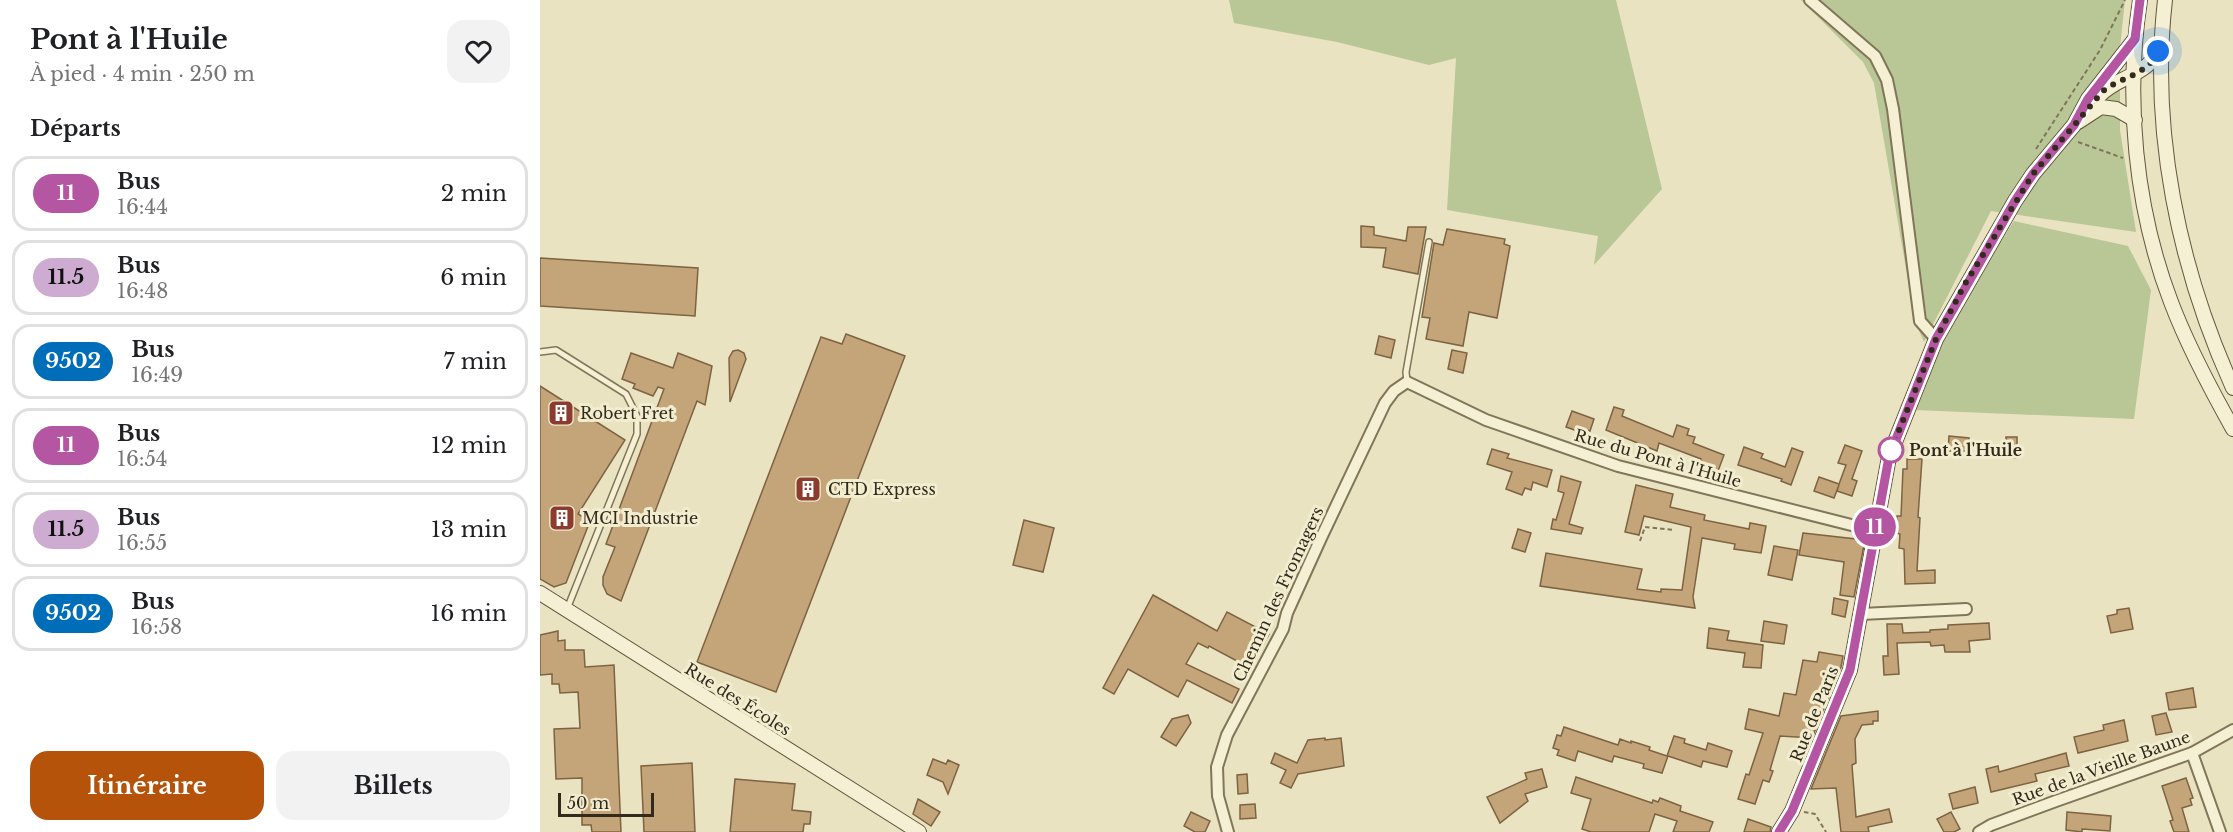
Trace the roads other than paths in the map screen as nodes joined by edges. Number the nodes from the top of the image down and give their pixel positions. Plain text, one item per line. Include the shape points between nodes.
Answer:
1 (1810, 0) edge
2 (2140, 0) edge
3 (2164, 6) edge
4 (2135, 39) junction
5 (2134, 75) junction
6 (2135, 120) junction
7 (2074, 125) junction
8 (1429, 242) dead end
9 (1936, 339) junction
10 (540, 352) edge
11 (1407, 382) junction
12 (2233, 388) edge
13 (2233, 429) edge
14 (1875, 531) junction
15 (540, 593) edge
16 (1966, 609) dead end
17 (567, 610) junction
18 (1861, 614) junction
19 (2233, 730) edge
20 (2192, 753) junction
21 (919, 832) edge
22 (1228, 832) edge
23 (1779, 832) edge
24 (1978, 832) edge
25 (2220, 832) edge

1 - 9 street via 1875,56 1887,80 1920,321
2 - 4 street
3 - 5 street via 2157,56
3 - 12 street via 2163,105 2176,211 2187,262
4 - 5 street
4 - 7 street via 2088,99
5 - 6 street
5 - 7 street via 2103,91
6 - 7 street via 2116,109 2101,107
6 - 13 street via 2156,257 2202,375
7 - 9 street, Rue de Paris via 2015,201
8 - 11 lane
9 - 14 street, Rue de Paris via 1893,441
10 - 17 lane via 556,350 626,394 637,416 638,434
11 - 14 street, Rue du Pont à l'Huile via 1486,420 1618,466
11 - 22 street, Chemin des Fromagers via 1385,404 1283,628 1227,735 1216,781
14 - 18 street, Rue de Paris
15 - 17 street, Rue des Écoles
16 - 18 street
17 - 21 street, Rue des Écoles
18 - 23 street, Rue de Paris via 1850,670 1792,811
19 - 20 street, Rue de la Vieille Baune
20 - 24 street, Rue de la Vieille Baune
20 - 25 street

